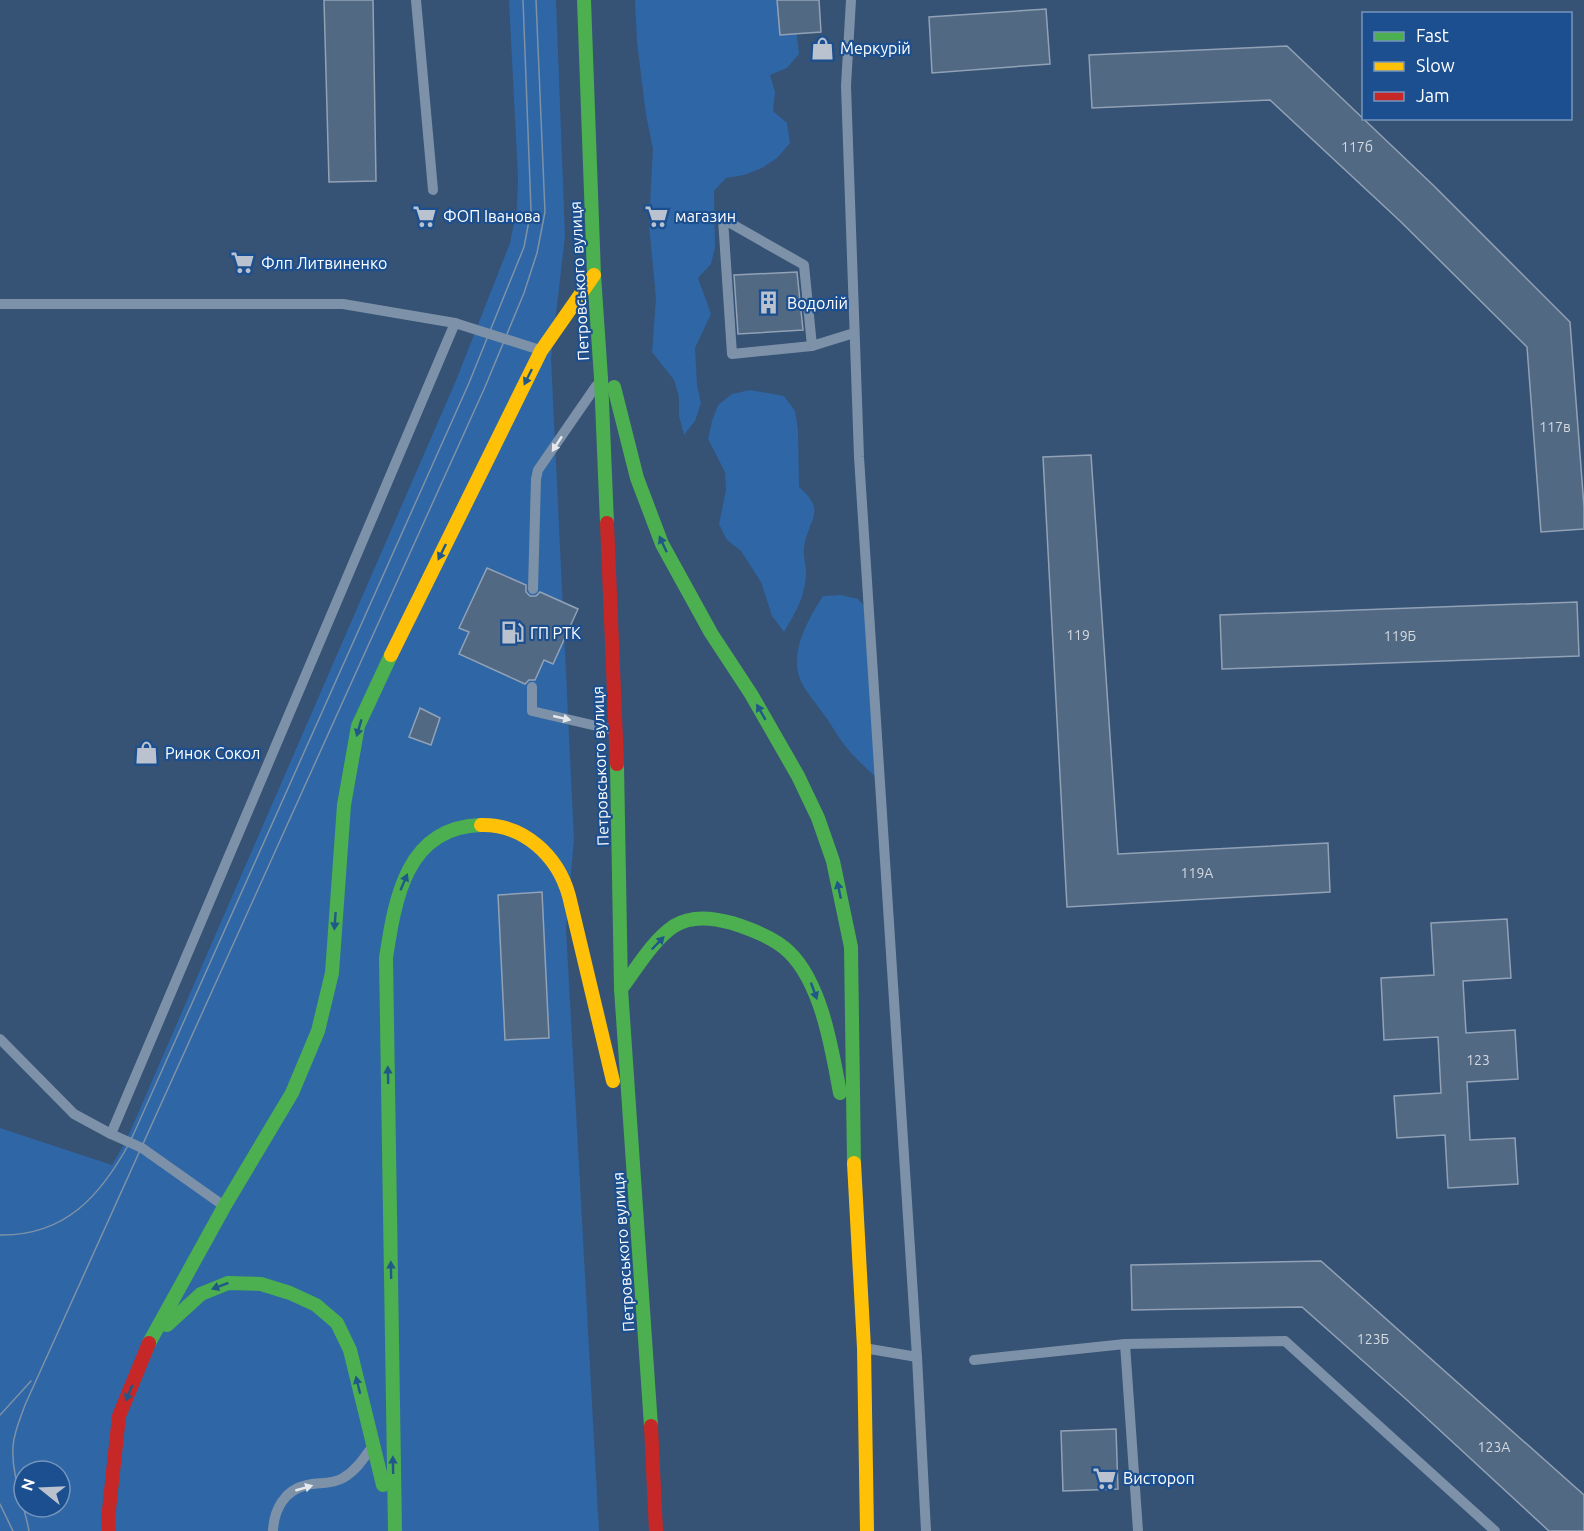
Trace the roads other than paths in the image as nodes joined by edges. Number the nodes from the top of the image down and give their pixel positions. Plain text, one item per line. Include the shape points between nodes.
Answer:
1 (416, 0) edge
2 (584, 0) edge
3 (851, 0) edge
4 (433, 190) dead end
5 (594, 275) junction
6 (0, 304) edge
7 (455, 323) junction
8 (854, 333) junction
9 (812, 346) junction
10 (541, 351) junction
11 (601, 378) junction
12 (533, 589) dead end
13 (532, 687) dead end
14 (616, 730) junction
15 (621, 989) junction
16 (0, 1039) edge
17 (111, 1134) junction
18 (633, 1166) junction
19 (854, 1187) junction
20 (224, 1207) junction
21 (151, 1339) junction
22 (1125, 1344) junction
23 (864, 1348) junction
24 (917, 1357) junction
25 (974, 1360) dead end
26 (373, 1446) junction
27 (394, 1528) edge
28 (109, 1531) edge
29 (273, 1531) edge
30 (656, 1531) edge
31 (867, 1531) edge
32 (926, 1531) edge
33 (1138, 1531) edge
34 (1495, 1531) edge

1 - 4 lane
2 - 5 main road, Петровського вулиця
3 - 8 lane via 846,86
5 - 10 main road
5 - 11 main road, Петровського вулиця
19 -> 5 main road via 851,947 833,861 798,776 662,544 637,478 617,403
6 - 7 lane via 343,304
7 - 10 lane
7 - 17 lane
8 - 9 lane
8 - 24 lane
9 - 9 lane via 804,265 723,219 732,354
10 -> 20 main road via 358,726 344,805 332,973 318,1031 292,1093
11 -> 12 lane via 538,470
11 - 14 main road, Петровського вулиця
13 -> 14 lane via 532,711
14 - 15 main road, Петровського вулиця
15 - 18 main road, Петровського вулиця
15 -> 19 main road via 675,926 700,918 723,920 762,934 791,953 812,984 835,1064
16 - 17 lane via 74,1114
17 - 20 lane via 142,1148
27 -> 18 main road via 387,958 396,902 419,853 437,837 481,824 514,830 535,844 563,879
18 - 30 main road, Петровського вулиця
19 - 23 main road
20 - 21 main road
26 -> 21 main road via 350,1350 337,1323 316,1305 261,1284 228,1283 201,1294
21 -> 28 main road via 119,1416
22 - 25 lane
22 - 33 lane
22 - 34 lane via 1285,1341
23 - 24 lane
23 - 31 main road
24 - 32 lane
26 - 27 main road
29 -> 26 lane via 281,1502 292,1491 342,1479

